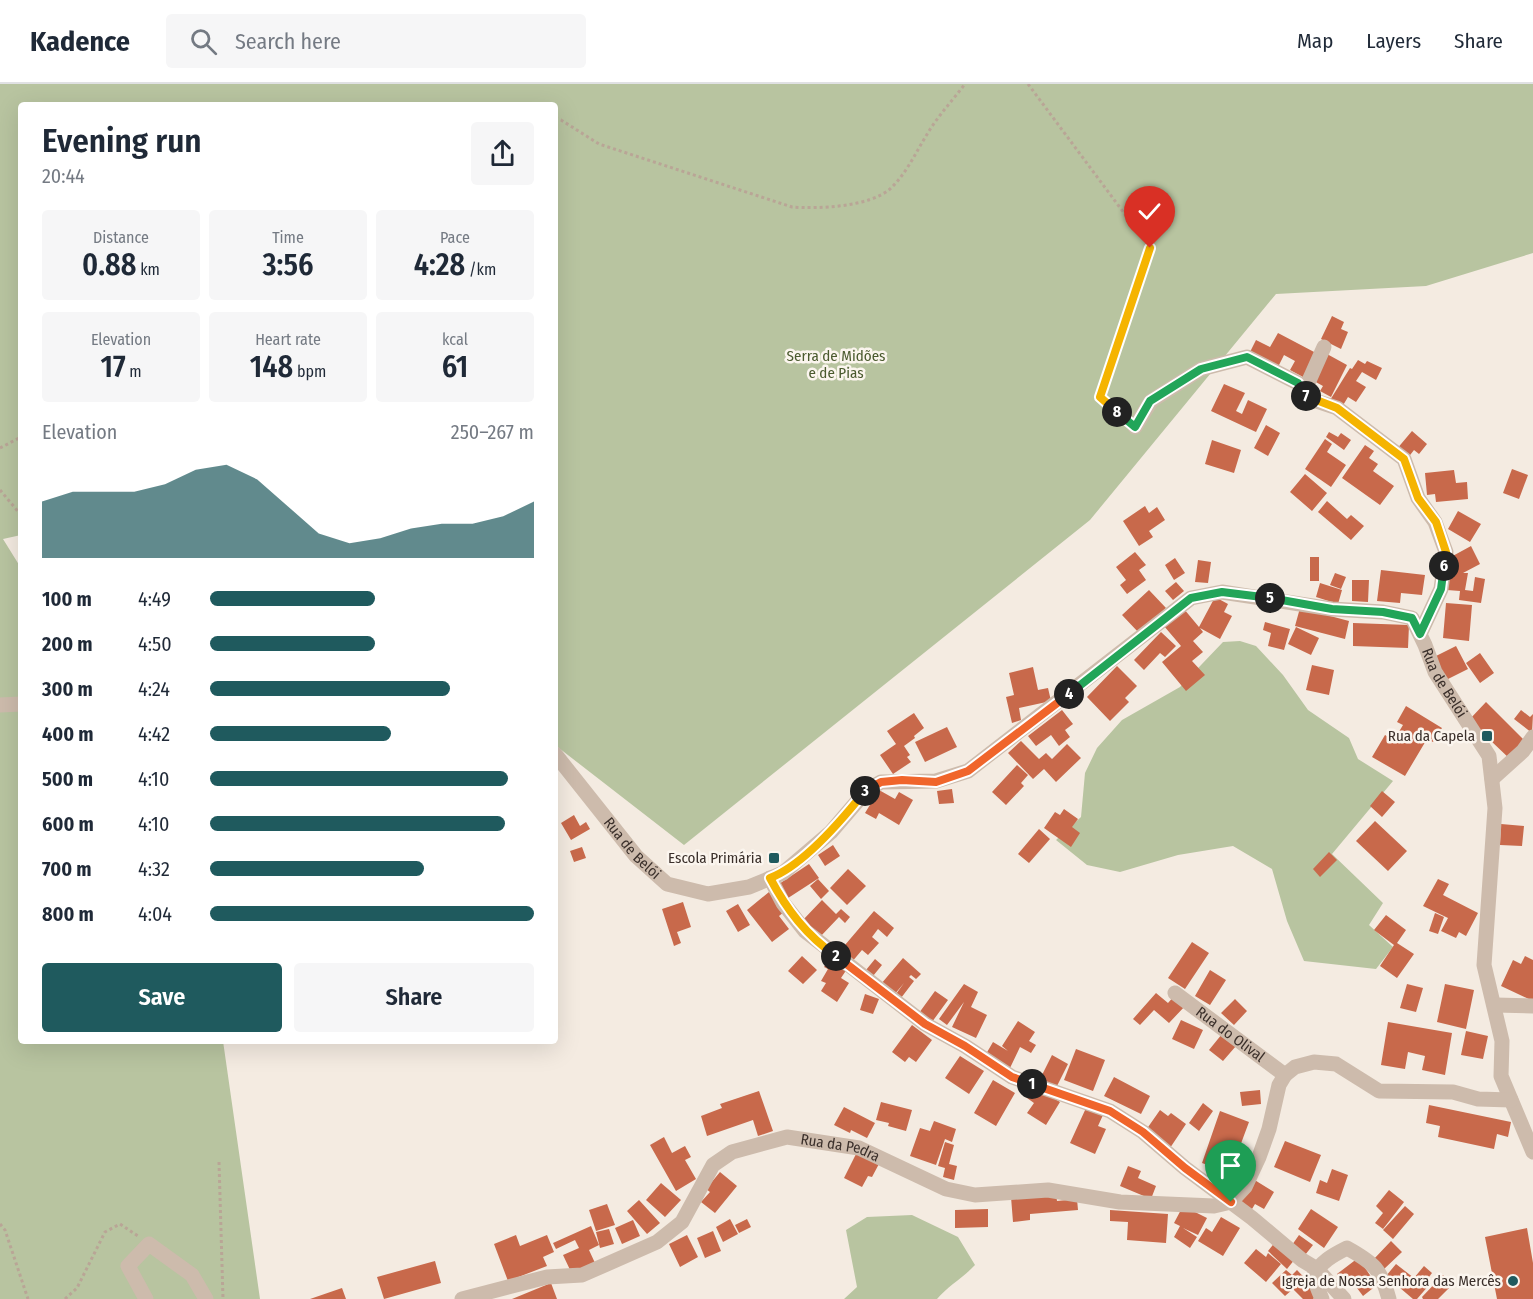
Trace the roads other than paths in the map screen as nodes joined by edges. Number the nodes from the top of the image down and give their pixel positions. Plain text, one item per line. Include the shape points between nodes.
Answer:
1 (1324, 346) dead end
2 (1304, 392) junction
3 (1135, 427) road end
4 (1420, 634) junction
5 (18, 704) edge
6 (0, 705) edge
7 (1533, 737) edge
8 (558, 758) edge
9 (1492, 779) junction
10 (770, 878) junction
11 (1175, 993) dead end
12 (1495, 1005) junction
13 (1533, 1006) edge
14 (1285, 1075) junction
15 (1513, 1104) junction
16 (1533, 1127) edge
17 (1533, 1152) edge
18 (1231, 1202) junction
19 (1317, 1269) junction
20 (146, 1299) edge
21 (206, 1299) edge
22 (462, 1299) edge
23 (1322, 1299) edge
24 (1344, 1299) edge
25 (1389, 1299) edge

1 - 2 street
2 - 3 street via 1298,383 1247,357 1201,369 1150,401
2 - 4 street via 1307,398 1337,408 1404,459 1418,498 1436,522 1446,552 1441,589
4 - 9 street, Rua de Belói via 1435,672 1489,756
4 - 10 street, Rua de Belói via 1412,618 1383,612 1332,609 1222,592 1191,598 968,771 936,782 881,782 867,790 831,832 783,873
5 - 6 street
7 - 9 street
8 - 10 street, Rua de Belói via 636,856 667,884 708,894 749,887
9 - 12 street, Rua de Belói via 1494,808 1484,965
10 - 18 street via 805,931 925,1024 1012,1077 1110,1111 1143,1132
11 - 14 street, Rua do Olival
12 - 13 street
12 - 15 street, Rua de Belói via 1502,1041 1501,1076
14 - 15 street via 1295,1067 1314,1062 1336,1064 1379,1091 1453,1092
14 - 18 street via 1259,1156 1245,1187
15 - 16 street
15 - 17 street, Rua de Belói
18 - 19 street
18 - 22 street, Rua da Pedra via 1214,1206 1120,1202 1048,1190 975,1195 946,1189 859,1148 787,1137 732,1152 713,1165 682,1222 657,1242 582,1275 547,1277
19 - 23 street via 1313,1277
19 - 24 street
19 - 25 street via 1347,1248 1369,1260 1384,1279
20 - 21 street via 128,1266 149,1244 192,1275

